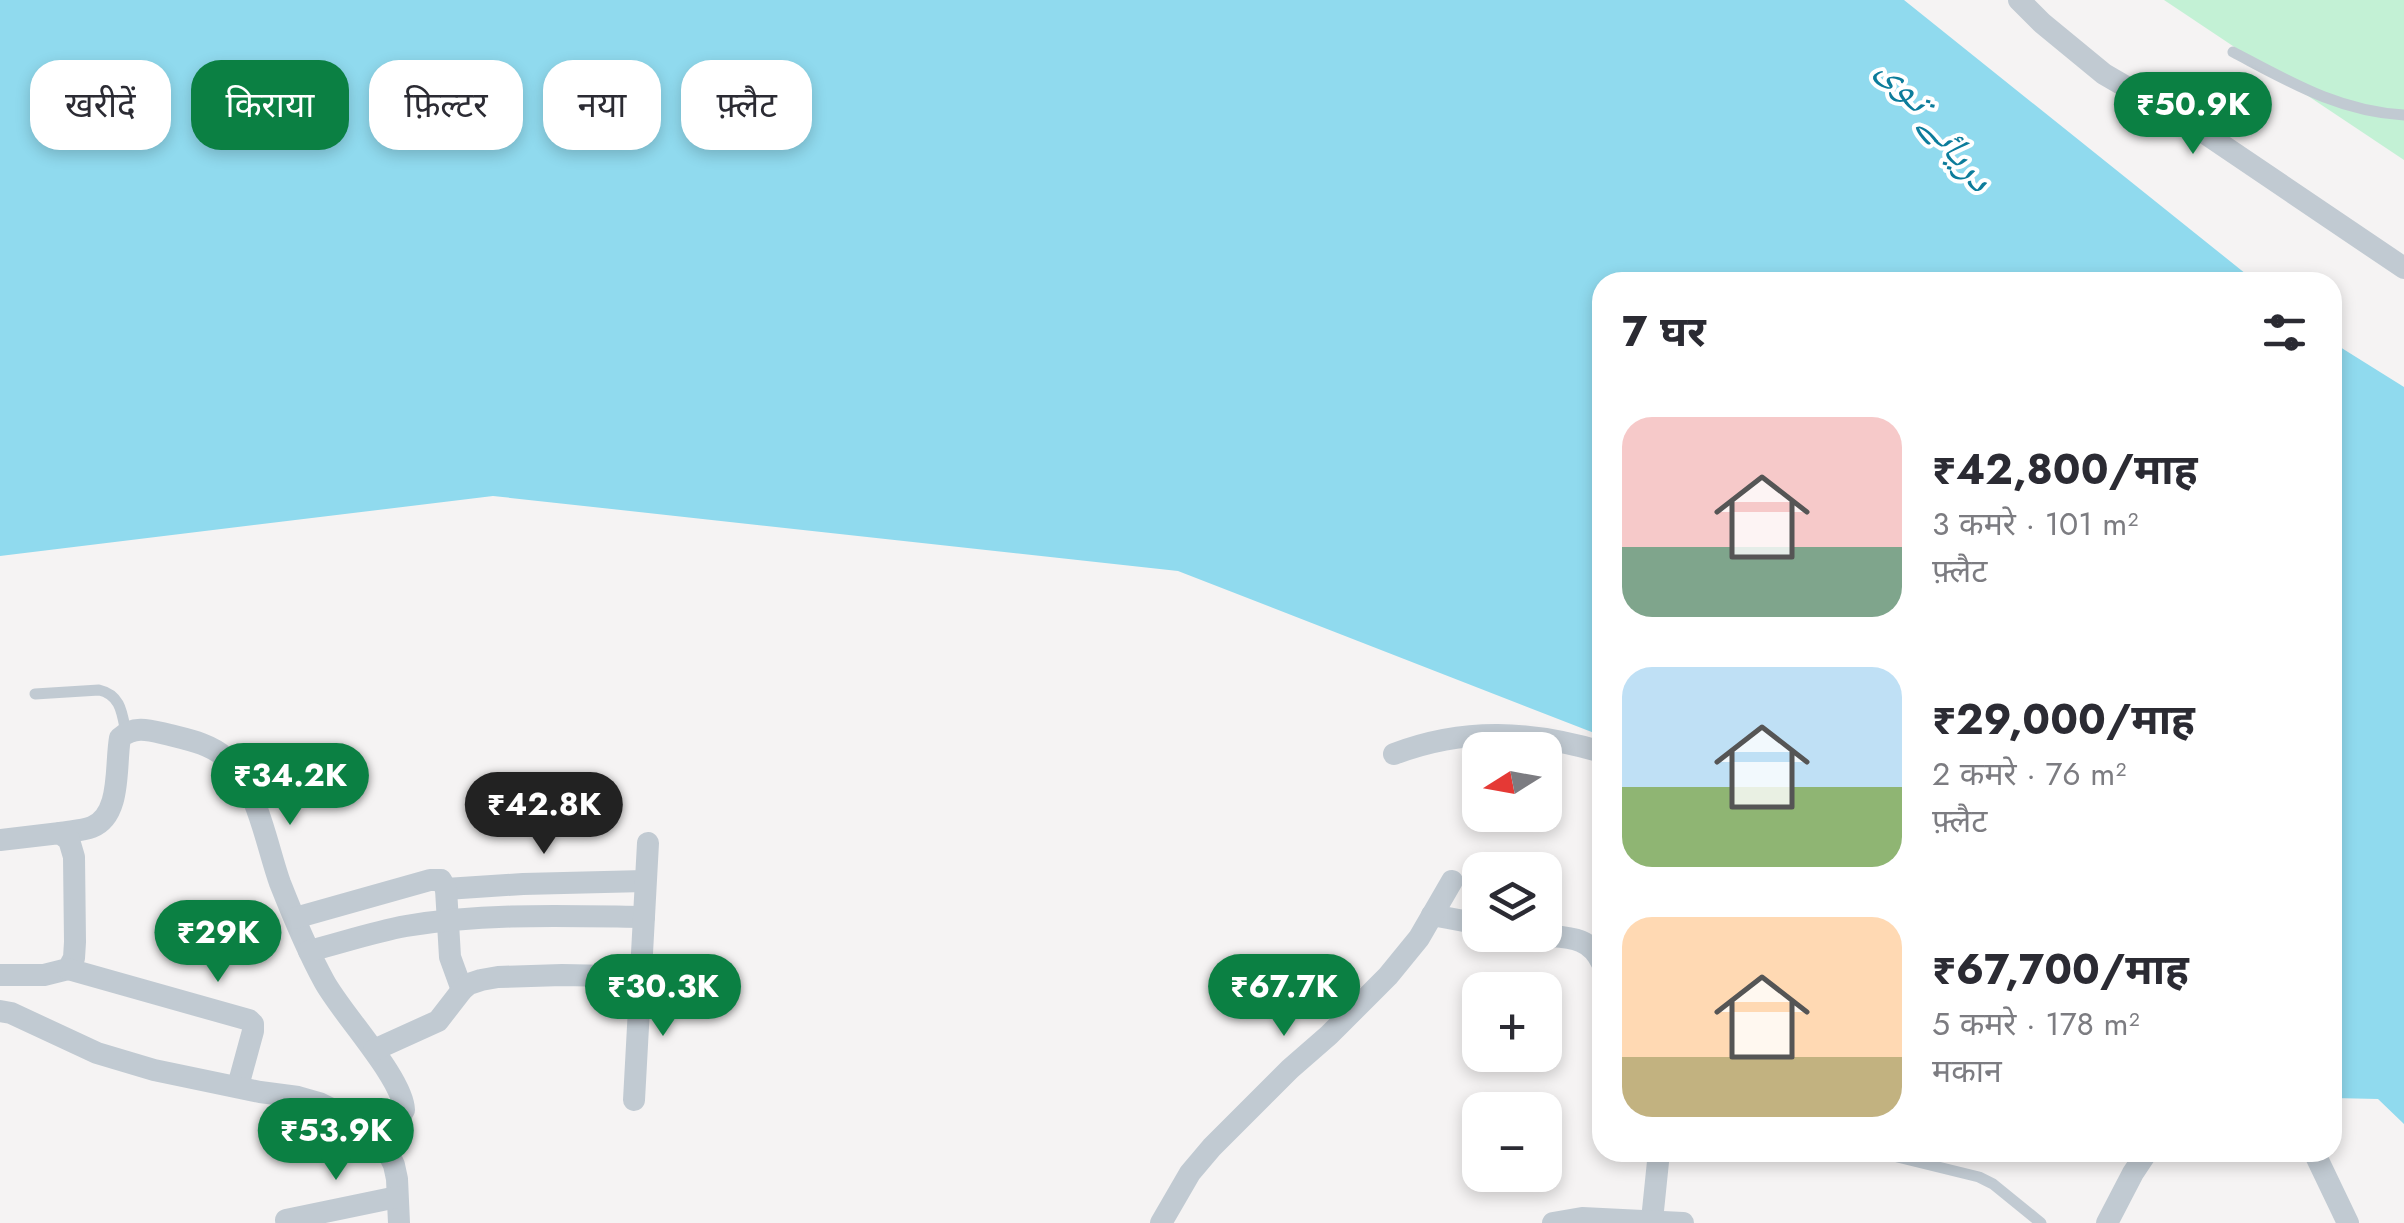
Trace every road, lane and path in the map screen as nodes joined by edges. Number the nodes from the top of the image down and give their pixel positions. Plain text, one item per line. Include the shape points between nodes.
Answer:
1 (2019, 0) edge
2 (2233, 52) dead end
3 (2404, 115) edge
4 (2404, 268) edge
5 (34, 694) dead end
6 (126, 732) junction
7 (1592, 750) edge
8 (1394, 754) dead end
9 (60, 833) junction
10 (0, 840) edge
11 (648, 844) dead end
12 (646, 881) junction
13 (1452, 881) dead end
14 (446, 890) junction
15 (1432, 915) junction
16 (644, 917) junction
17 (295, 918) junction
18 (448, 920) junction
19 (1462, 921) edge
20 (1562, 939) edge
21 (1592, 947) edge
22 (309, 951) junction
23 (68, 968) junction
24 (0, 975) edge
25 (640, 976) junction
26 (716, 978) dead end
27 (462, 990) junction
28 (0, 1012) edge
29 (374, 1050) junction
30 (238, 1086) junction
31 (634, 1100) dead end
32 (384, 1144) junction
33 (1657, 1162) edge
34 (1917, 1162) edge
35 (2141, 1162) edge
36 (2319, 1162) edge
37 (398, 1197) junction
38 (286, 1220) dead end
39 (1652, 1220) junction
40 (399, 1223) edge
41 (1162, 1223) edge
42 (1552, 1223) edge
43 (1683, 1223) edge
44 (2041, 1223) edge
45 (2107, 1223) edge
46 (2348, 1223) edge

1 - 4 street via 2104,74 2197,128
2 - 3 lane via 2332,102
5 - 6 lane via 108,692
6 - 9 street via 110,814 90,828
6 - 17 street via 143,729 201,743 232,763 251,792
7 - 8 street via 1501,735 1426,742
9 - 10 street
9 - 23 street via 74,858 76,942
11 - 12 street
12 - 14 street
12 - 16 street
13 - 15 street
14 - 17 street via 441,880 430,880
14 - 18 street
15 - 19 street
15 - 41 street via 1388,976 1212,1147
16 - 18 street
16 - 25 street
17 - 22 street
18 - 22 street
18 - 27 street via 450,957
20 - 21 street
22 - 29 street via 332,996
23 - 24 street
23 - 30 street via 249,1020 253,1031
25 - 26 street
25 - 27 street via 498,977
25 - 31 street
27 - 29 street via 438,1020
28 - 30 street via 97,1054
29 - 32 street via 404,1104
30 - 32 street via 318,1103 364,1125
32 - 37 street
33 - 39 street
34 - 44 lane via 1979,1177
35 - 45 street
36 - 46 street
37 - 38 street
37 - 40 street
39 - 42 street
39 - 43 street

